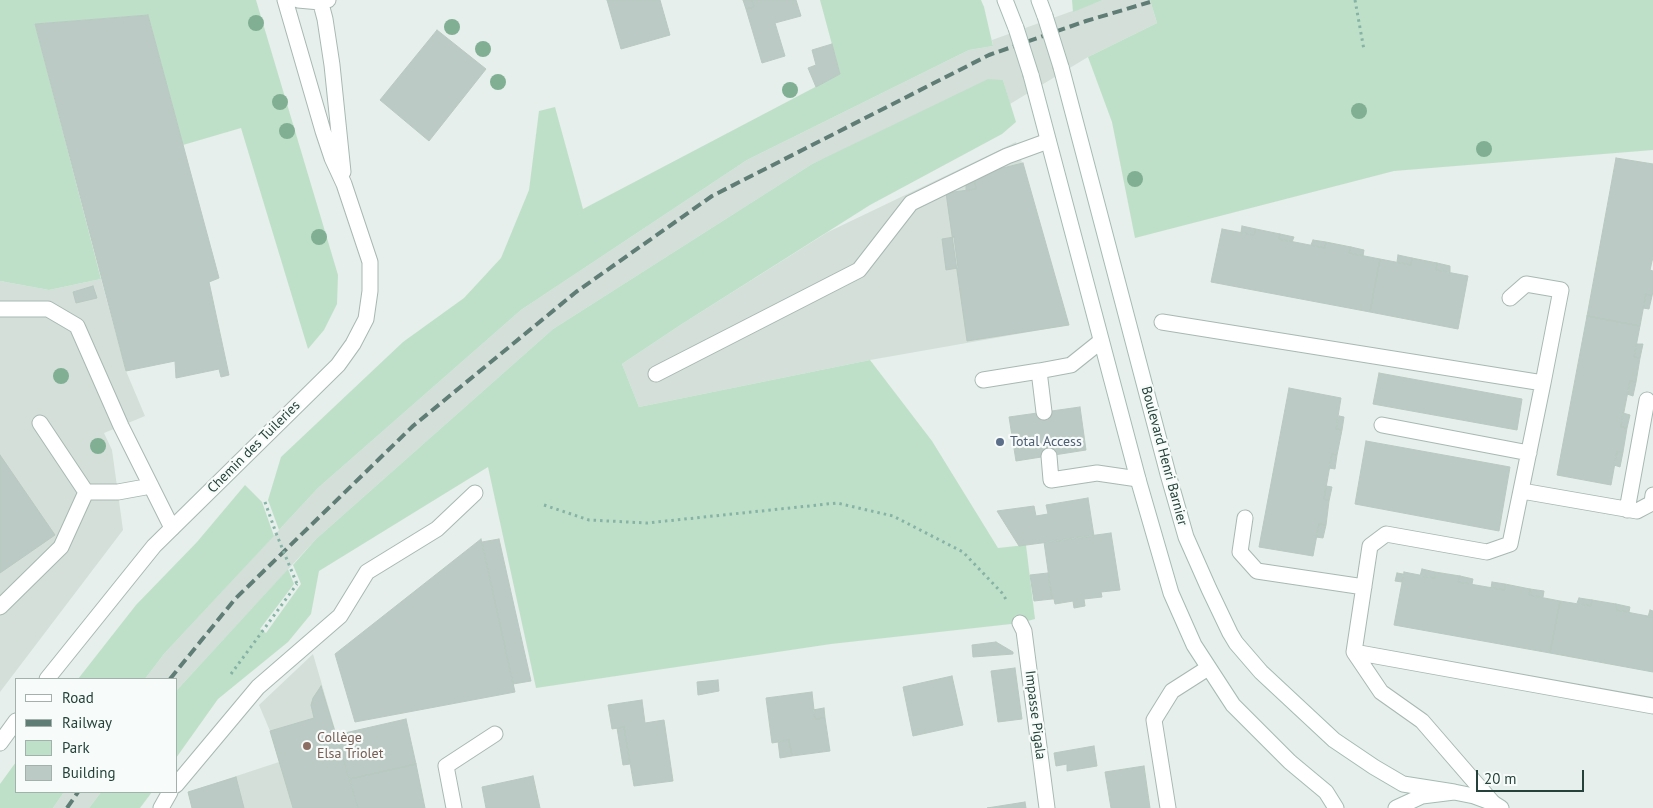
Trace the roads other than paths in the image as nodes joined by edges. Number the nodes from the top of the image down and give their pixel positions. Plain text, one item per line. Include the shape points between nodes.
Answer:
1 (285, 0) edge
2 (298, 0) edge
3 (1005, 0) edge
4 (1039, 0) edge
5 (323, 1) edge
6 (1048, 141) junction
7 (344, 184) junction
8 (1510, 298) dead end
9 (0, 309) edge
10 (1162, 322) dead end
11 (1101, 341) junction
12 (1038, 371) junction
13 (656, 374) dead end
14 (983, 380) dead end
15 (1543, 384) junction
16 (1647, 400) dead end
17 (1044, 412) dead end
18 (40, 423) dead end
19 (1382, 424) dead end
20 (1529, 453) junction
21 (1049, 456) dead end
22 (1138, 479) junction
23 (151, 486) junction
24 (1522, 491) junction
25 (86, 492) junction
26 (475, 493) dead end
27 (1653, 496) edge
28 (1627, 510) junction
29 (1245, 518) dead end
30 (172, 528) junction
31 (1364, 587) junction
32 (0, 607) edge
33 (1020, 623) road end
34 (1354, 652) junction
35 (1208, 668) junction
36 (48, 678) edge
37 (1653, 706) edge
38 (15, 722) edge
39 (496, 734) dead end
40 (0, 743) edge
41 (178, 783) edge
42 (1454, 792) junction
43 (170, 793) edge
44 (1497, 805) edge
45 (162, 808) edge
46 (454, 808) edge
47 (1047, 808) edge
48 (1168, 808) edge
49 (1336, 808) edge
50 (1396, 808) edge

1 - 7 street, Chemin des Tuileries via 323,131
2 - 5 street, Chemin des Tuileries
3 - 6 street, bridge via 1031,75
4 - 42 street, Boulevard Henri Barnier, bridge via 1061,67 1184,528 1233,638 1262,672 1334,740 1404,784
5 - 7 street, Chemin des Tuileries
6 - 11 street
6 - 13 street via 1007,156 911,203 859,270
7 - 30 street, Chemin des Tuileries via 370,262 366,319 338,365
8 - 15 street via 1526,284 1561,290
9 - 23 street via 48,309 77,326
10 - 15 street
11 - 12 street via 1072,366
11 - 22 street
12 - 14 street
12 - 17 street
15 - 20 street
16 - 28 street
18 - 25 street
19 - 20 street
20 - 24 street
21 - 22 street via 1051,480 1097,472
22 - 35 street via 1171,593
23 - 25 street via 118,492
23 - 30 street
24 - 28 street
24 - 31 street via 1510,544 1487,552 1386,534 1370,546
25 - 32 street via 60,547
26 - 41 street via 437,529 367,572 340,616 258,687
27 - 28 street via 1652,502 1636,511
29 - 31 street via 1240,552 1257,571
30 - 36 street, Chemin des Tuileries
31 - 34 street
33 - 47 street, Impasse Pigala via 1024,631
34 - 37 street
34 - 44 street via 1381,692 1422,721
35 - 48 street via 1172,691 1154,720
35 - 49 street via 1233,705 1290,762 1326,792
38 - 40 street
39 - 46 street via 446,766
42 - 44 street, Boulevard Henri Barnier
42 - 50 street via 1422,796
43 - 45 street

